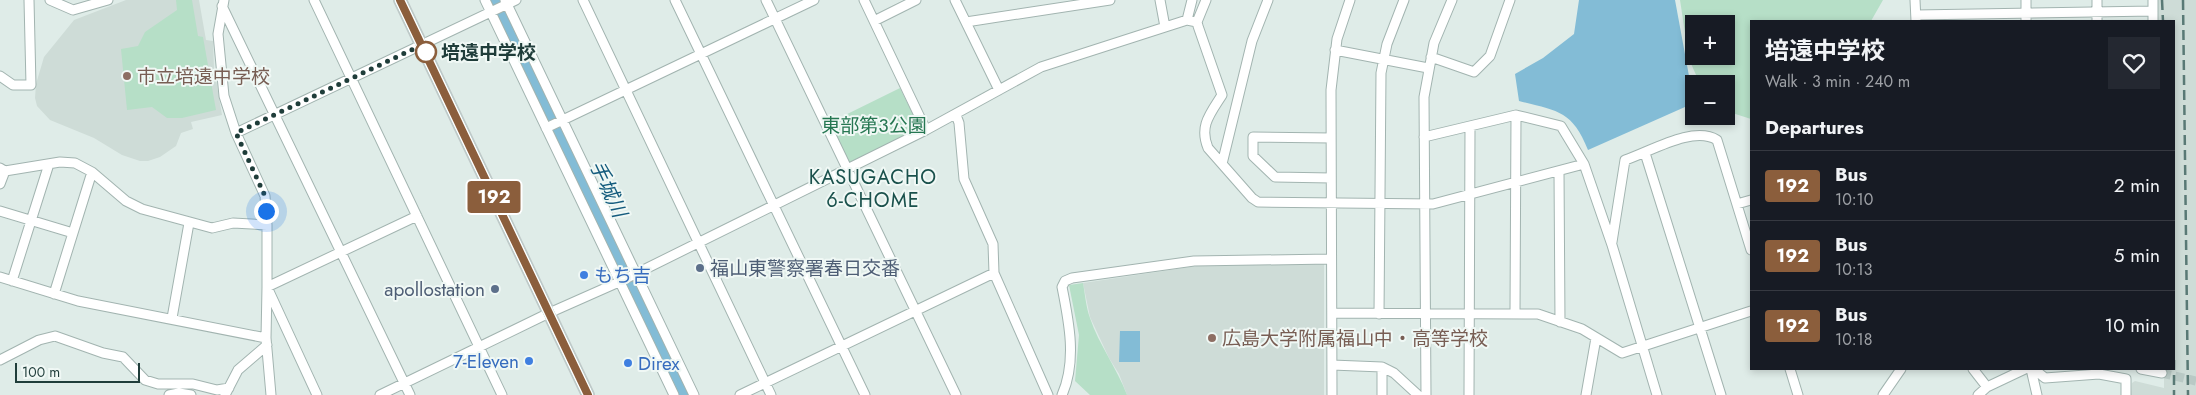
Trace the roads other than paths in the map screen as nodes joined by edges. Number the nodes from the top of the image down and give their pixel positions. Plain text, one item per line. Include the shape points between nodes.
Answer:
1 (29, 0) edge
2 (50, 0) edge
3 (108, 0) edge
4 (314, 0) edge
5 (400, 0) edge
6 (485, 0) edge
7 (516, 0) edge
8 (583, 0) edge
9 (675, 0) edge
10 (766, 0) edge
11 (814, 0) edge
12 (864, 0) edge
13 (916, 0) edge
14 (955, 0) edge
15 (1110, 0) edge
16 (1160, 0) edge
17 (1192, 0) edge
18 (1206, 0) edge
19 (1268, 0) edge
20 (1350, 0) edge
21 (1404, 0) edge
22 (1452, 0) edge
23 (1510, 0) edge
24 (1915, 0) edge
25 (2026, 0) edge
26 (2097, 0) edge
27 (2153, 0) edge
28 (223, 3) edge
29 (505, 4) edge
30 (492, 11) junction
31 (2153, 11) junction
32 (2026, 17) edge
33 (2097, 17) edge
34 (1916, 18) edge
35 (775, 19) junction
36 (874, 20) junction
37 (2153, 20) edge
38 (1192, 21) junction
39 (966, 22) junction
40 (1165, 27) junction
41 (422, 45) junction
42 (1335, 50) junction
43 (702, 54) junction
44 (1431, 57) junction
45 (1384, 59) junction
46 (1428, 68) junction
47 (0, 76) edge
48 (351, 79) junction
49 (626, 90) junction
50 (999, 90) junction
51 (1516, 114) junction
52 (956, 115) junction
53 (275, 116) junction
54 (561, 122) junction
55 (1470, 127) junction
56 (548, 128) junction
57 (926, 130) junction
58 (236, 133) junction
59 (1424, 137) junction
60 (1331, 138) junction
61 (1644, 154) junction
62 (49, 164) junction
63 (1222, 164) junction
64 (1584, 164) junction
65 (2, 169) edge
66 (848, 169) junction
67 (1558, 171) junction
68 (92, 172) junction
69 (1331, 178) junction
70 (1514, 183) junction
71 (0, 184) edge
72 (1470, 194) junction
73 (1750, 200) edge
74 (1331, 204) junction
75 (1426, 204) junction
76 (1737, 204) junction
77 (774, 205) junction
78 (1380, 205) junction
79 (0, 211) edge
80 (417, 216) junction
81 (31, 221) junction
82 (189, 223) junction
83 (267, 225) junction
84 (73, 233) junction
85 (699, 243) junction
86 (1612, 245) junction
87 (1750, 247) edge
88 (342, 252) junction
89 (1332, 259) junction
90 (994, 273) junction
91 (634, 275) junction
92 (0, 277) edge
93 (12, 281) junction
94 (620, 282) junction
95 (267, 287) junction
96 (54, 294) junction
97 (915, 310) junction
98 (1750, 311) edge
99 (1426, 312) junction
100 (1471, 312) junction
101 (1515, 312) junction
102 (549, 313) junction
103 (1332, 313) junction
104 (1379, 314) junction
105 (172, 318) junction
106 (1560, 322) junction
107 (1700, 329) junction
108 (1596, 338) junction
109 (267, 342) junction
110 (841, 346) junction
111 (479, 347) junction
112 (1641, 347) junction
113 (0, 360) edge
114 (1332, 365) junction
115 (1382, 367) junction
116 (1790, 370) edge
117 (1900, 370) edge
118 (1974, 370) edge
119 (2023, 370) edge
120 (2032, 370) edge
121 (2033, 370) edge
122 (2145, 370) edge
123 (2162, 374) dead end
124 (404, 383) junction
125 (765, 383) junction
126 (1987, 387) junction
127 (227, 392) edge
128 (169, 395) edge
129 (191, 395) edge
130 (271, 395) edge
131 (317, 395) edge
132 (380, 395) edge
133 (410, 395) edge
134 (502, 395) edge
135 (588, 395) edge
136 (674, 395) edge
137 (694, 395) edge
138 (740, 395) edge
139 (771, 395) edge
140 (865, 395) edge
141 (956, 395) edge
142 (1048, 395) edge
143 (1062, 395) edge
144 (1332, 395) edge
145 (1382, 395) edge
146 (1418, 395) edge
147 (1426, 395) edge
148 (1469, 395) edge
149 (1586, 395) edge
150 (1657, 395) edge
151 (1721, 395) edge
152 (1798, 395) edge
153 (1883, 395) edge
154 (1978, 395) edge
155 (2037, 395) edge
156 (2126, 395) edge

1 - 47 street via 31,84 13,85
2 - 3 street via 73,10
4 - 48 street
5 - 41 main road
6 - 30 street
7 - 29 street
8 - 49 street
9 - 43 street
10 - 35 street
11 - 35 street
12 - 36 street
13 - 36 street
14 - 39 street
15 - 39 street
16 - 40 street
17 - 38 street
18 - 38 street
19 - 63 street via 1252,41
20 - 42 street
21 - 45 street
22 - 44 street
23 - 44 street via 1490,56 1474,72
24 - 34 street
25 - 32 street
26 - 33 street
27 - 31 street
28 - 53 street
28 - 58 street via 218,34 220,62 224,96
29 - 30 street
29 - 54 street
30 - 41 street
30 - 56 street
31 - 33 street
31 - 37 street
32 - 33 street
32 - 34 street
35 - 43 street
35 - 66 street
36 - 57 street
38 - 40 street
38 - 63 street via 1222,95 1203,132 1208,148
39 - 50 street
40 - 50 street via 1041,67
41 - 48 street
41 - 102 main road
42 - 45 street
42 - 60 street via 1330,90
43 - 49 street
43 - 77 street
44 - 46 street
45 - 46 street
45 - 78 street via 1380,92
46 - 59 street
48 - 53 street
48 - 80 street
49 - 54 street
49 - 85 street
50 - 52 street
51 - 55 street
51 - 64 street via 1561,126
51 - 70 street
52 - 57 street
52 - 90 street via 964,179 993,244
53 - 58 street
53 - 88 street
54 - 56 street
54 - 91 street
55 - 59 street
55 - 72 street
56 - 94 street
57 - 66 street
58 - 83 street via 265,196
59 - 75 street
60 - 69 street
60 - 69 street via 1253,137 1253,156 1276,177
61 - 76 street via 1682,138 1711,136 1717,140
61 - 86 street via 1625,160
61 - 107 street
62 - 65 street
62 - 68 street via 75,163
62 - 81 street
63 - 74 street via 1258,202
64 - 67 street
64 - 86 street
65 - 71 street
66 - 77 street
66 - 97 street
67 - 70 street
67 - 106 street
68 - 82 street via 126,201
68 - 84 street
69 - 74 street
70 - 72 street
70 - 101 street
72 - 75 street
72 - 100 street
73 - 76 street
74 - 78 street
74 - 89 street
75 - 78 street
75 - 99 street
76 - 87 street
77 - 85 street
77 - 110 street
78 - 104 street
79 - 81 street
80 - 88 street
80 - 111 street
81 - 84 street
81 - 93 street
82 - 83 street via 212,228 233,223
82 - 105 street
83 - 95 street
84 - 96 street
85 - 91 street
85 - 125 street
86 - 112 street
88 - 95 street
88 - 124 street
89 - 103 street
89 - 143 street via 1194,261 1065,281 1062,287 1070,330 1071,371
90 - 97 street
90 - 142 street
91 - 94 street
91 - 137 street
92 - 93 street
93 - 96 street
94 - 102 street
94 - 136 street
95 - 109 street
95 - 131 street
96 - 105 street
97 - 110 street
97 - 141 street
98 - 107 street
99 - 100 street
99 - 104 street
99 - 147 street
100 - 101 street
100 - 148 street
101 - 106 street via 1538,314
102 - 111 street
102 - 135 main road
103 - 104 street
103 - 114 street
105 - 109 street
106 - 108 street via 1582,329
107 - 112 street
107 - 151 street
108 - 112 street via 1622,353
108 - 149 street
109 - 127 street via 238,370
109 - 130 street
110 - 125 street
110 - 140 street
111 - 124 street
111 - 134 street
112 - 150 street
113 - 127 street via 38,340 55,336 124,356 145,380 158,384 193,384
114 - 115 street
114 - 144 street
115 - 145 street
115 - 146 street via 1394,373
116 - 152 street
117 - 153 street
118 - 126 street
119 - 126 street
120 - 155 street
121 - 156 street via 2045,378 2098,374 2126,378
122 - 123 street
124 - 132 street
124 - 133 street
125 - 138 street
125 - 139 street
126 - 154 street
128 - 129 street

